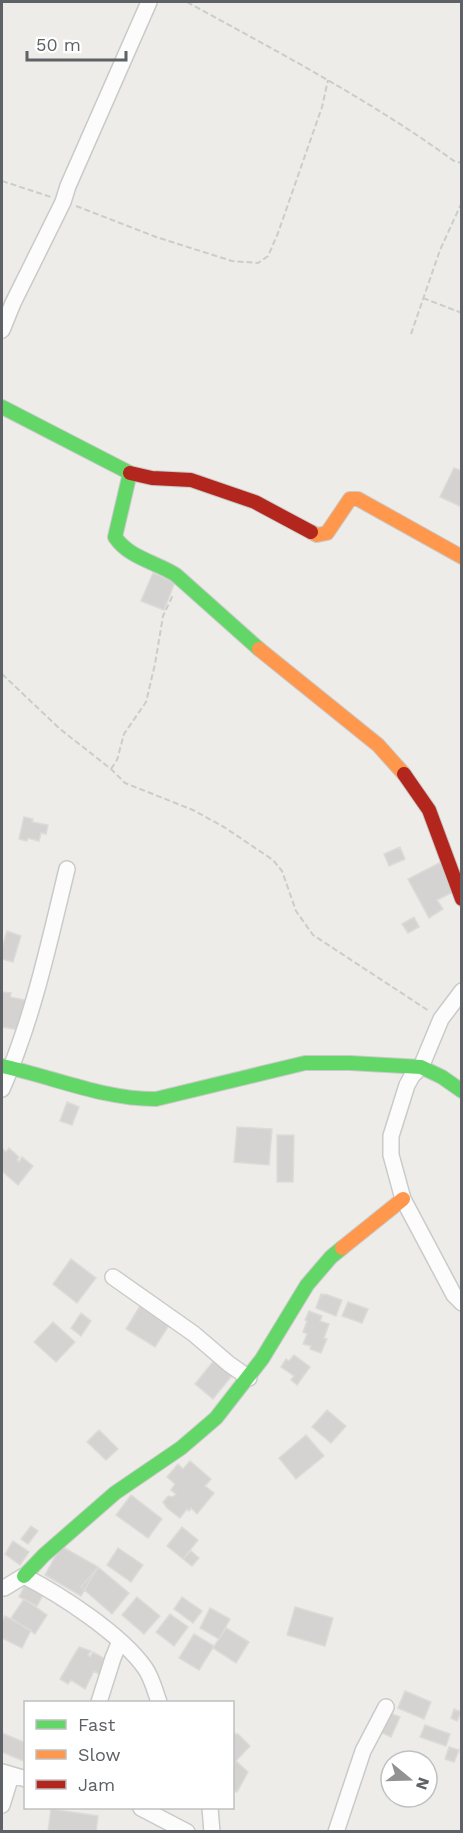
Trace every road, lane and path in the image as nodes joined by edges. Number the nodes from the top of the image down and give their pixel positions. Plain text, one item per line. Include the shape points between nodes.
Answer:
1 (148, 2) edge
2 (187, 2) edge
3 (328, 80) junction
4 (462, 163) edge
5 (2, 180) edge
6 (63, 202) junction
7 (462, 202) edge
8 (423, 298) junction
9 (462, 313) edge
10 (2, 330) edge
11 (411, 334) dead end
12 (2, 407) edge
13 (130, 473) junction
14 (462, 557) edge
15 (181, 579) junction
16 (2, 674) edge
17 (111, 769) junction
18 (67, 869) dead end
19 (462, 899) edge
20 (462, 991) edge
21 (441, 1019) junction
22 (421, 1067) junction
23 (6, 1068) edge
24 (2, 1089) edge
25 (462, 1091) edge
26 (403, 1199) junction
27 (113, 1277) dead end
28 (462, 1303) edge
29 (249, 1378) junction
30 (24, 1576) junction
31 (2, 1588) edge
32 (120, 1641) junction
33 (99, 1701) edge
34 (159, 1701) edge
35 (386, 1707) dead end
36 (13, 1775) edge
37 (2, 1804) edge
38 (143, 1809) edge
39 (210, 1809) edge
40 (187, 1832) edge
41 (212, 1832) edge
42 (336, 1832) edge

1 - 6 street
2 - 3 path
3 - 4 path
3 - 6 path via 278,233 268,256 258,263 232,261
5 - 6 path
6 - 10 street
7 - 8 path
8 - 9 path
8 - 11 path
12 - 13 street
13 - 14 street via 191,480 255,502 317,535 327,533 350,499 358,499
13 - 15 street via 115,537 130,553
15 - 17 path via 163,616 146,702 124,734
15 - 19 street via 240,634 378,745 410,780 429,810
16 - 17 path via 60,729
17 - 21 path via 126,783 193,810 273,860 282,871 296,911 313,935
18 - 23 street via 34,1000
20 - 21 street
21 - 22 street
22 - 23 street via 305,1063 156,1099 135,1099
22 - 25 street
22 - 26 street via 407,1085 391,1137 391,1155
23 - 24 street
26 - 28 street via 454,1295
26 - 29 street via 332,1257 307,1285
27 - 29 street
29 - 30 street via 216,1418 181,1448 115,1493
30 - 31 street
30 - 32 street via 58,1594
32 - 33 street
32 - 34 street via 146,1670
35 - 42 street via 363,1751
36 - 37 street
38 - 40 street
39 - 41 street

